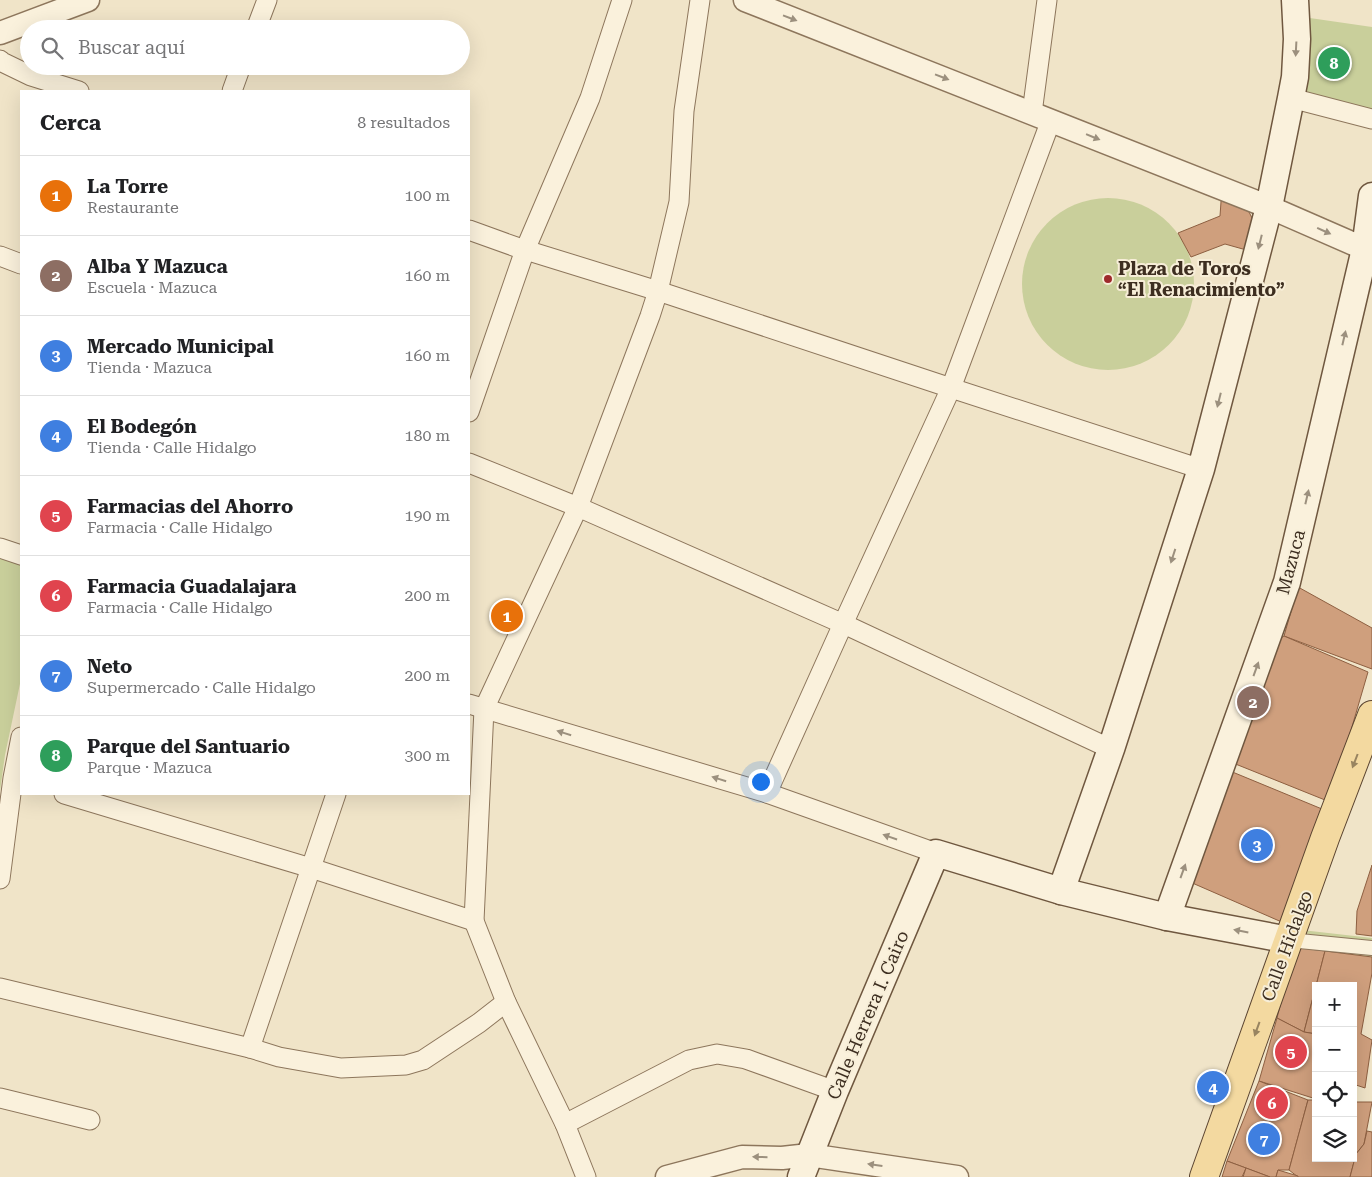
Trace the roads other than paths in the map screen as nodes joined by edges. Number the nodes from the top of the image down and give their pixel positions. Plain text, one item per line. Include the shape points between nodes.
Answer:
1 (88, 0) edge
2 (267, 0) edge
3 (622, 0) edge
4 (700, 0) edge
5 (745, 0) edge
6 (1047, 0) edge
7 (1295, 0) edge
8 (35, 20) edge
9 (259, 20) edge
10 (20, 26) edge
11 (0, 33) edge
12 (0, 60) edge
13 (20, 71) edge
14 (28, 75) edge
15 (238, 75) edge
16 (76, 90) edge
17 (232, 90) edge
18 (1291, 98) junction
19 (1041, 116) junction
20 (1372, 119) edge
21 (1372, 196) edge
22 (1269, 207) junction
23 (470, 230) edge
24 (525, 250) junction
25 (1368, 250) edge
26 (0, 256) edge
27 (20, 264) edge
28 (658, 291) junction
29 (476, 370) edge
30 (951, 388) junction
31 (470, 406) edge
32 (470, 463) edge
33 (1201, 469) junction
34 (578, 507) junction
35 (0, 548) edge
36 (20, 555) edge
37 (843, 624) junction
38 (476, 706) edge
39 (1372, 715) edge
40 (20, 748) edge
41 (1111, 749) junction
42 (17, 780) edge
43 (767, 793) junction
44 (67, 795) edge
45 (336, 795) edge
46 (936, 853) junction
47 (311, 868) junction
48 (0, 879) edge
49 (1061, 891) junction
50 (1167, 917) junction
51 (474, 921) junction
52 (1289, 940) junction
53 (1372, 948) edge
54 (0, 988) edge
55 (506, 1002) junction
56 (250, 1048) junction
57 (835, 1091) junction
58 (0, 1098) edge
59 (90, 1120) dead end
60 (565, 1124) junction
61 (805, 1166) edge
62 (586, 1177) edge
63 (666, 1177) edge
64 (958, 1177) edge
65 (1204, 1177) edge

1 - 8 street
2 - 9 street
3 - 24 street via 590,98
4 - 28 street via 684,111 679,202
5 -> 19 street
6 - 19 street
7 -> 18 main road via 1297,39
10 - 11 street
12 - 13 street
14 - 16 street
15 - 17 street
18 - 20 street
18 - 22 main road
19 -> 22 street
19 - 30 street
21 - 25 main road, Mazuca
22 -> 25 street
22 -> 33 main road
23 - 24 street
24 - 28 street
24 - 29 street
50 -> 25 main road, Mazuca via 1287,582
26 - 27 street
28 - 30 street
28 - 34 street
29 - 31 street
30 - 33 street
30 - 37 street
32 - 34 street
33 -> 41 main road
34 - 37 street
34 - 38 street
35 - 36 street
37 - 41 street
37 - 43 street
43 -> 38 street
38 - 51 street
39 -> 52 main road, Calle Hidalgo
40 - 42 street
41 - 49 main road
42 - 48 street
46 -> 43 street
44 - 47 street
45 - 47 street
46 - 49 main road
46 - 57 main road, Calle Herrera I. Cairo
47 - 51 street
47 - 56 street
49 - 50 main road
52 -> 50 main road
51 - 55 street
52 - 53 street
52 -> 65 main road, Calle Hidalgo
54 - 56 street
55 - 56 street via 423,1060 406,1065 341,1068 279,1057
55 - 60 street
57 - 60 street via 746,1059 717,1054 689,1060
57 - 61 main road, Calle Herrera I. Cairo
58 - 59 street
60 - 62 street
61 -> 63 street via 782,1158 742,1157
64 -> 61 street

